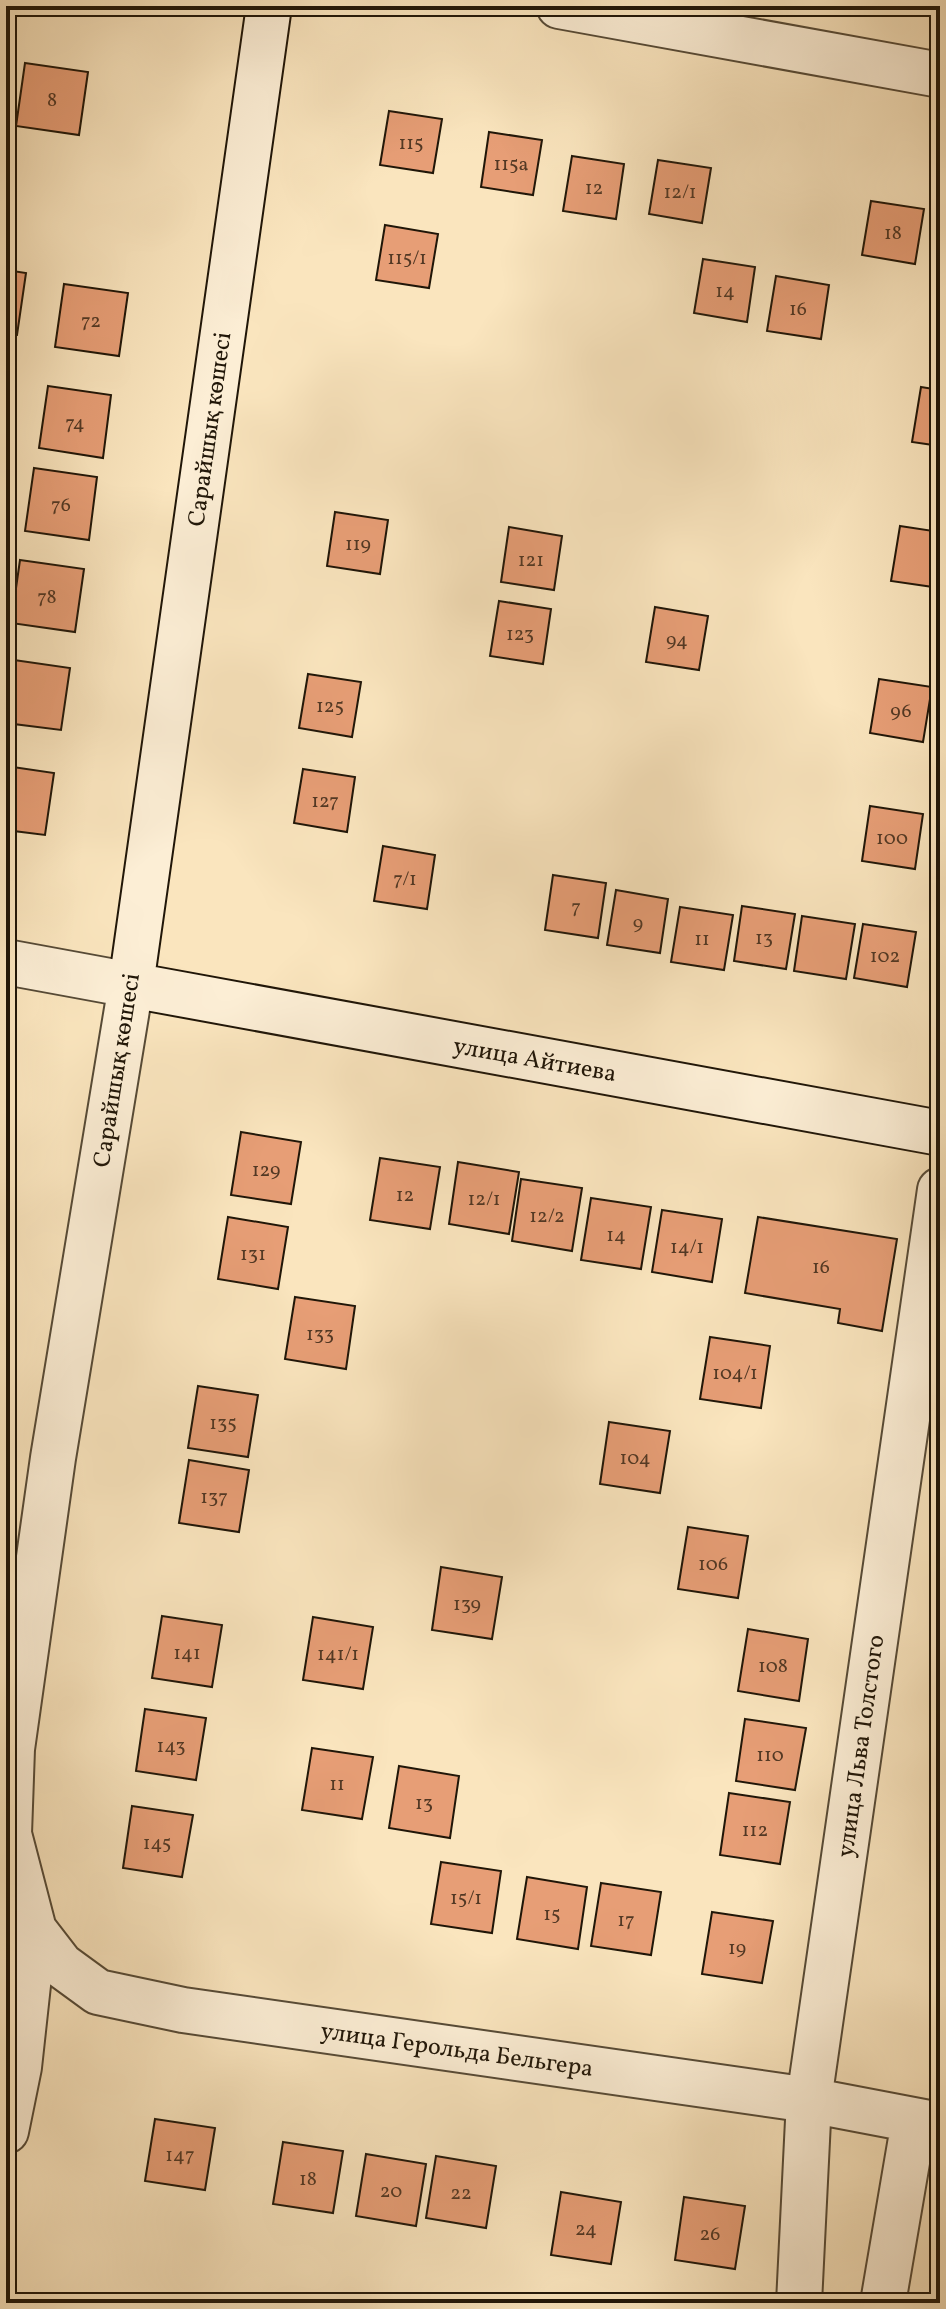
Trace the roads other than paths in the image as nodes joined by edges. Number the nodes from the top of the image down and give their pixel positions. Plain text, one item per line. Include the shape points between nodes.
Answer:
1 (269, 6) edge
2 (559, 6) edge
3 (940, 75) edge
4 (6, 962) edge
5 (131, 985) junction
6 (940, 1133) edge
7 (940, 1190) edge
8 (20, 1941) edge
9 (809, 2100) junction
10 (927, 2123) edge
11 (6, 2131) edge
12 (799, 2303) edge
13 (883, 2303) edge

1 - 5 street, Сарайшық көшесі
2 - 3 street
4 - 5 street, улица Айтиева
5 - 6 street, улица Айтиева
5 - 8 street, Сарайшық көшесі via 53,1458 12,1749 9,1834
7 - 9 street, улица Льва Толстого
8 - 9 street, улица Герольда Бельгера via 98,1992 183,2010
8 - 11 street, Сарайшық көшесі via 19,2067
9 - 10 street, улица Герольда Бельгера
9 - 12 street, улица Льва Толстого
10 - 13 street

